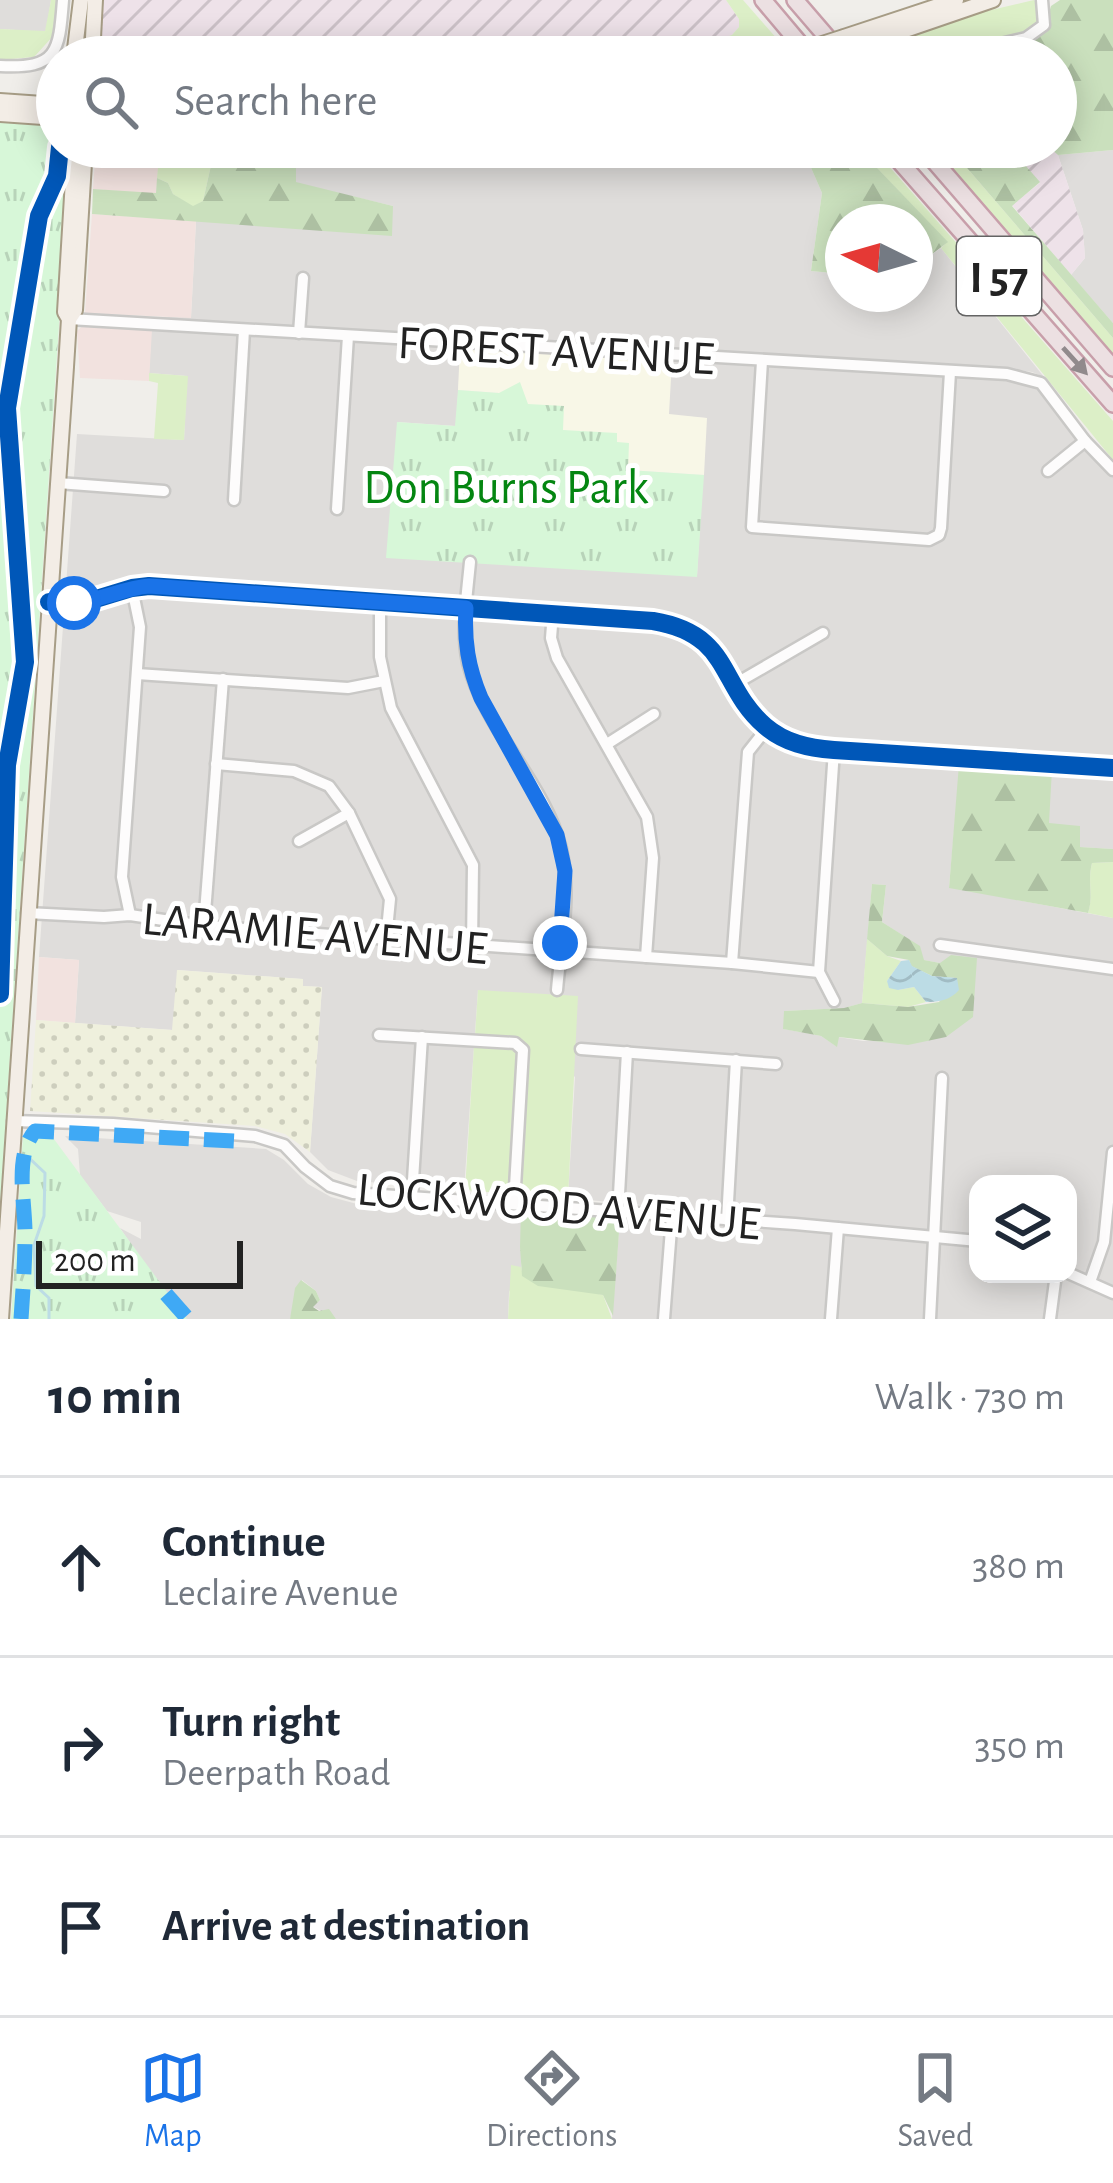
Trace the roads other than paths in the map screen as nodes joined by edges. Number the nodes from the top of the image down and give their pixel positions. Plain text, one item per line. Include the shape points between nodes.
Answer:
1 (63, 0) edge
2 (83, 0) edge
3 (95, 0) edge
4 (760, 0) edge
5 (795, 0) edge
6 (956, 0) edge
7 (993, 0) edge
8 (1042, 0) edge
9 (60, 36) edge
10 (79, 36) edge
11 (93, 36) edge
12 (792, 36) edge
13 (835, 36) edge
14 (873, 36) edge
15 (881, 36) edge
16 (1029, 36) edge
17 (36, 63) edge
18 (0, 66) edge
19 (0, 101) edge
20 (36, 104) edge
21 (0, 114) edge
22 (36, 117) edge
23 (74, 168) edge
24 (85, 168) edge
25 (905, 168) edge
26 (940, 168) edge
27 (302, 278) dead end
28 (69, 319) junction
29 (244, 330) junction
30 (299, 333) junction
31 (348, 336) junction
32 (762, 361) junction
33 (1113, 368) edge
34 (950, 373) junction
35 (1113, 404) edge
36 (1085, 440) junction
37 (1113, 470) edge
38 (1048, 471) dead end
39 (58, 484) junction
40 (164, 490) dead end
41 (234, 500) dead end
42 (337, 508) dead end
43 (470, 562) dead end
44 (132, 587) junction
45 (49, 602) junction
46 (380, 602) junction
47 (466, 608) junction
48 (553, 613) junction
49 (823, 633) dead end
50 (137, 674) junction
51 (223, 679) junction
52 (384, 681) junction
53 (735, 684) junction
54 (654, 714) dead end
55 (767, 728) junction
56 (607, 744) junction
57 (834, 750) junction
58 (216, 764) junction
59 (1113, 768) edge
60 (349, 813) junction
61 (299, 842) dead end
62 (27, 913) junction
63 (130, 915) junction
64 (205, 926) junction
65 (386, 940) junction
66 (472, 946) junction
67 (940, 946) dead end
68 (560, 951) junction
69 (646, 957) junction
70 (732, 963) junction
71 (1113, 969) edge
72 (819, 972) junction
73 (557, 991) dead end
74 (834, 1001) dead end
75 (379, 1035) dead end
76 (422, 1037) junction
77 (581, 1048) dead end
78 (627, 1052) junction
79 (736, 1060) junction
80 (776, 1064) dead end
81 (942, 1078) dead end
82 (13, 1121) junction
83 (1113, 1152) edge
84 (412, 1196) junction
85 (514, 1204) junction
86 (618, 1212) junction
87 (672, 1216) junction
88 (727, 1220) junction
89 (838, 1228) junction
90 (936, 1235) junction
91 (969, 1240) edge
92 (1077, 1277) edge
93 (1090, 1282) junction
94 (1054, 1283) edge
95 (1113, 1293) edge
96 (1, 1319) edge
97 (664, 1319) edge
98 (831, 1319) edge
99 (929, 1319) edge
100 (1050, 1319) edge

1 - 9 street
2 - 10 main road
3 - 11 main road
4 - 12 highway
5 - 13 highway
6 - 14 main road
7 - 15 main road
8 - 16 street via 1045,25
17 - 18 street
19 - 20 main road
21 - 22 main road
23 - 28 main road
24 - 28 main road
25 -> 35 highway, I 57
26 - 33 highway, I 57
27 - 30 street
28 - 29 street, FOREST AVENUE
28 - 39 main road
29 - 30 street, FOREST AVENUE
29 - 41 street
30 - 31 street, FOREST AVENUE
31 - 32 street, FOREST AVENUE
31 - 42 street
32 - 34 street, FOREST AVENUE
32 - 34 street via 752,527 929,539 939,535
34 - 36 street, FOREST AVENUE via 1041,383
36 - 37 street
36 - 38 street
39 - 40 street
39 - 45 main road
43 - 47 street
44 - 45 street via 86,602
44 - 46 street
44 - 50 street via 140,620
45 - 62 main road
46 - 47 street
46 - 52 street
47 - 48 street
47 - 68 street via 465,645 481,698 557,835 565,884
48 - 53 street via 674,625 706,643
48 - 56 street via 554,650
49 - 53 street
50 - 51 street
50 - 63 street via 122,878
51 - 52 street via 348,688
51 - 58 street
52 - 66 street via 396,722 473,865
53 - 55 street
54 - 56 street
55 - 57 street via 796,744
55 - 70 street via 748,752
56 - 69 street via 652,835
57 - 59 street
57 - 72 street
58 - 60 street via 304,774 329,786
58 - 64 street
60 - 61 street
60 - 65 street via 390,898
62 - 63 street, LARAMIE AVENUE
62 - 82 main road
63 - 64 street, LARAMIE AVENUE
64 - 65 street, LARAMIE AVENUE
65 - 66 street, LARAMIE AVENUE
66 - 68 street, LARAMIE AVENUE
67 - 71 street
68 - 69 street, LARAMIE AVENUE
68 - 73 street
69 - 70 street, LARAMIE AVENUE
70 - 72 street, LARAMIE AVENUE
72 - 74 street
75 - 76 street
76 - 84 street
76 - 85 street via 515,1042 523,1050
77 - 78 street
78 - 79 street
78 - 86 street
79 - 80 street
79 - 88 street
81 - 90 street
82 - 84 street, LOCKWOOD AVENUE via 255,1136 284,1145 330,1186
82 - 96 main road
83 - 93 street
84 - 85 street, LOCKWOOD AVENUE
85 - 86 street, LOCKWOOD AVENUE
86 - 87 street, LOCKWOOD AVENUE
87 - 88 street, LOCKWOOD AVENUE
87 - 97 street
88 - 89 street, LOCKWOOD AVENUE
89 - 90 street, LOCKWOOD AVENUE
89 - 98 street
90 - 91 street, LOCKWOOD AVENUE
90 - 99 street
92 - 93 street
93 - 95 street
94 - 100 street

